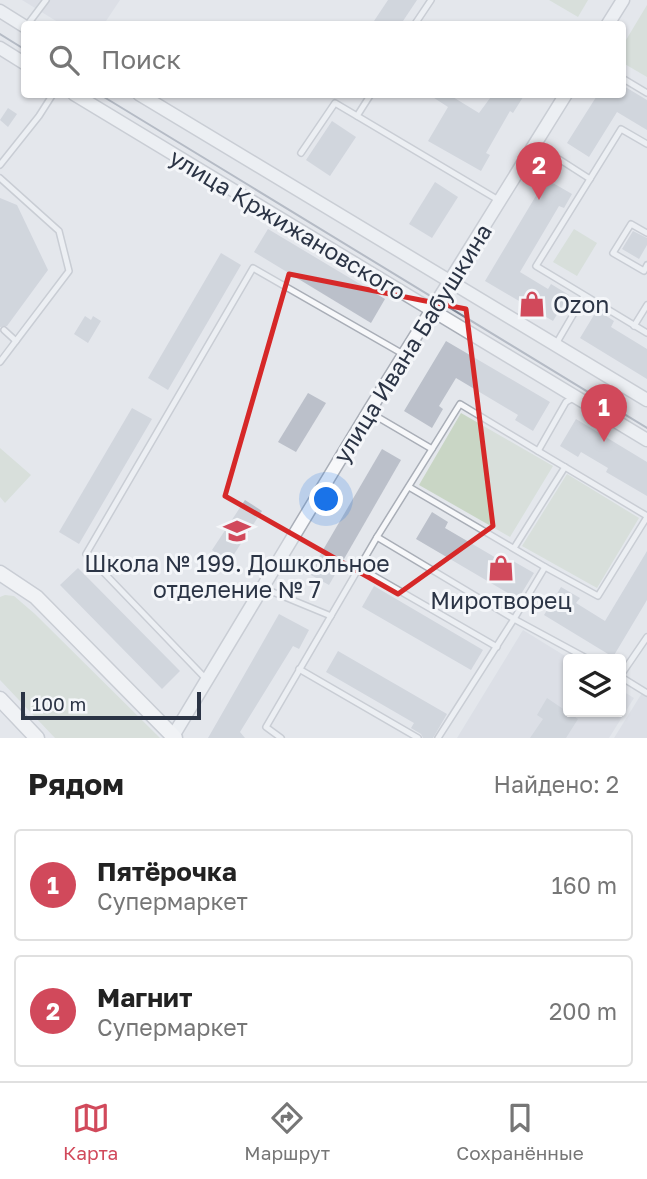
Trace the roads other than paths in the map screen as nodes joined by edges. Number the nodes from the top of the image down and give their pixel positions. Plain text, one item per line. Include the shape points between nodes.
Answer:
1 (46, 0) edge
2 (431, 0) edge
3 (623, 0) edge
4 (0, 11) edge
5 (29, 21) edge
6 (417, 21) edge
7 (610, 21) edge
8 (21, 22) edge
9 (0, 48) edge
10 (21, 62) edge
11 (626, 80) edge
12 (647, 93) edge
13 (50, 98) edge
14 (81, 98) edge
15 (146, 98) edge
16 (368, 98) edge
17 (564, 98) edge
18 (357, 116) junction
19 (535, 144) junction
20 (647, 144) edge
21 (301, 153) dead end
22 (0, 165) edge
23 (0, 178) edge
24 (590, 179) junction
25 (500, 201) junction
26 (647, 233) edge
27 (647, 265) edge
28 (451, 280) junction
29 (584, 296) junction
30 (647, 305) edge
31 (432, 310) junction
32 (635, 326) junction
33 (4, 330) dead end
34 (647, 333) edge
35 (16, 341) junction
36 (556, 344) junction
37 (404, 355) junction
38 (0, 362) edge
39 (576, 397) junction
40 (647, 400) edge
41 (369, 411) junction
42 (647, 440) edge
43 (432, 449) junction
44 (538, 451) junction
45 (565, 467) junction
46 (409, 487) junction
47 (647, 516) edge
48 (377, 537) junction
49 (514, 548) junction
50 (545, 567) junction
51 (360, 568) junction
52 (1, 576) edge
53 (263, 588) junction
54 (331, 616) junction
55 (514, 619) junction
56 (647, 637) edge
57 (497, 647) junction
58 (641, 648) junction
59 (647, 652) edge
60 (579, 654) edge
61 (299, 669) junction
62 (626, 669) edge
63 (626, 679) edge
64 (207, 680) junction
65 (647, 693) edge
66 (0, 699) edge
67 (174, 737) edge
68 (37, 738) edge
69 (281, 738) edge
70 (418, 738) edge
71 (438, 738) edge

1 - 5 lane
2 - 6 lane
3 - 7 street
4 - 8 street
9 - 10 street
11 - 12 lane
13 - 22 lane
14 - 31 street, улица Кржижановского
15 - 28 street, улица Кржижановского
16 - 18 lane
17 - 19 street, улица Ивана Бабушкина
18 - 21 lane via 335,103
18 - 25 lane
19 - 24 lane
19 - 25 street, улица Ивана Бабушкина
20 - 24 lane via 621,129
23 - 35 lane via 59,232 69,271
24 - 29 lane via 536,266
25 - 28 street, улица Ивана Бабушкина
26 - 27 lane via 631,224 613,253 643,271
28 - 31 street, улица Ивана Бабушкина
28 - 36 street, улица Кржижановского
29 - 32 lane
29 - 36 lane
30 - 32 lane
31 - 37 street, улица Ивана Бабушкина
31 - 39 street, улица Кржижановского
32 - 34 lane
33 - 35 lane
35 - 38 lane
36 - 40 street, улица Кржижановского
37 - 41 street, улица Ивана Бабушкина
37 - 64 lane via 253,268 86,554
39 - 42 street, улица Кржижановского
39 - 44 lane via 566,402
41 - 43 lane
41 - 53 street, улица Ивана Бабушкина
43 - 44 lane via 460,404
43 - 46 lane
44 - 45 lane
45 - 47 lane
45 - 49 lane
46 - 48 lane
46 - 49 lane
47 - 50 lane via 598,596
48 - 51 lane
48 - 55 lane
49 - 50 lane
50 - 55 lane
51 - 54 lane
51 - 57 lane
52 - 67 main road via 42,602
53 - 54 lane
53 - 64 street, улица Ивана Бабушкина
54 - 61 lane
55 - 57 lane
55 - 60 lane
56 - 58 lane
57 - 71 lane
58 - 59 lane
58 - 62 lane
61 - 69 lane via 266,727
61 - 70 lane
63 - 65 lane
64 - 67 street, улица Ивана Бабушкина
66 - 68 main road

